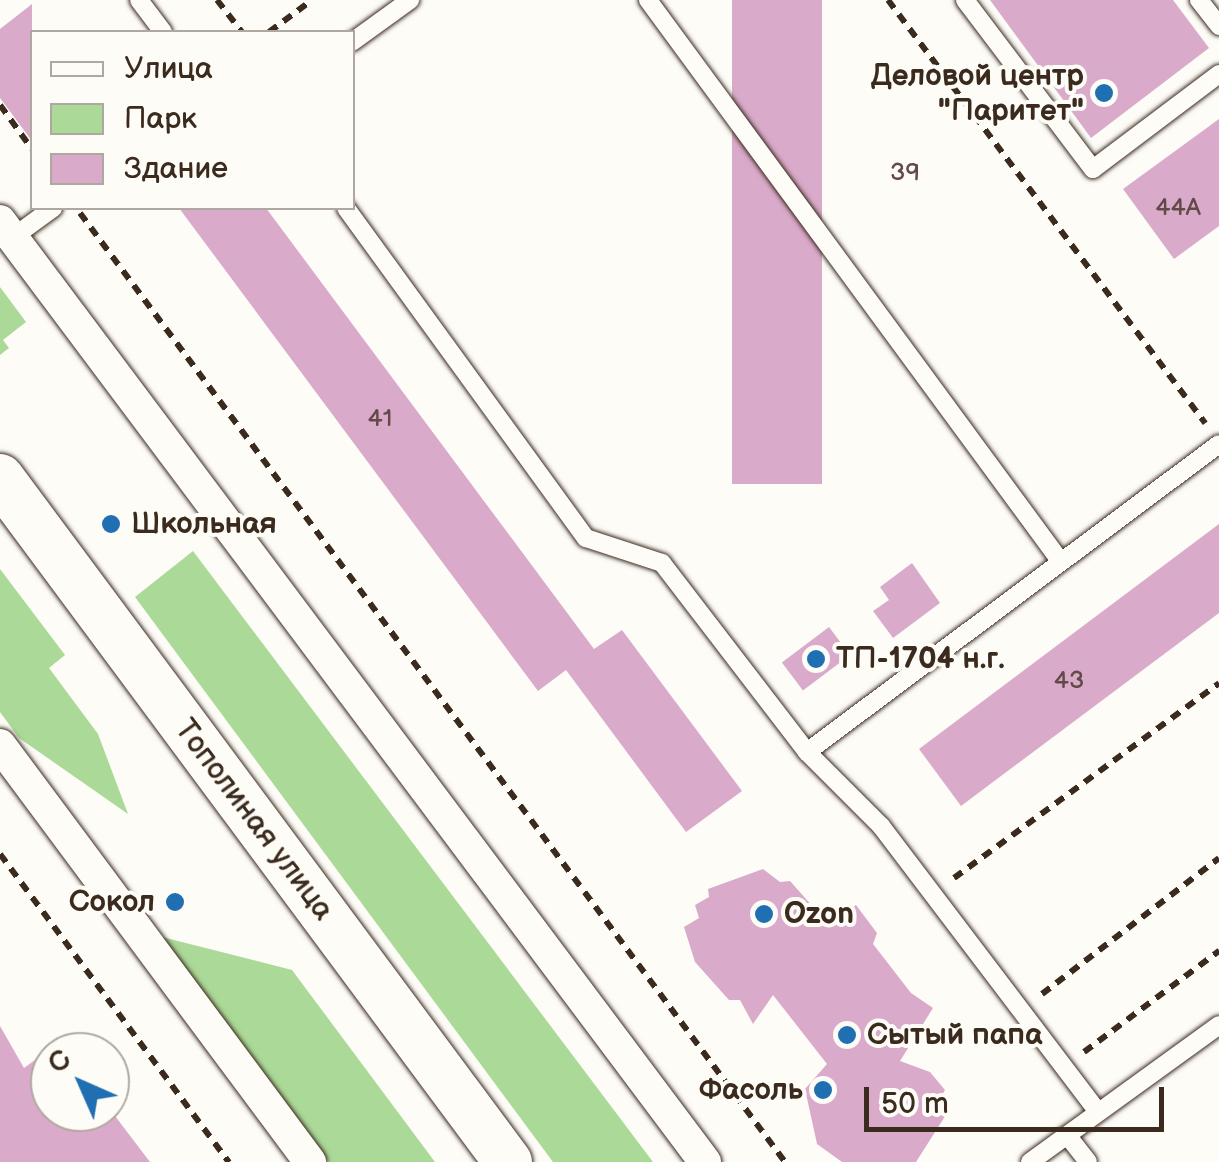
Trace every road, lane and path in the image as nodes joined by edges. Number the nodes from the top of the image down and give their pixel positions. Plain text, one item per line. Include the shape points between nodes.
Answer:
1 (139, 0) edge
2 (217, 0) edge
3 (312, 0) edge
4 (410, 0) edge
5 (648, 0) edge
6 (888, 0) edge
7 (965, 0) edge
8 (1199, 0) edge
9 (1219, 26) edge
10 (162, 30) edge
11 (240, 30) edge
12 (272, 30) edge
13 (355, 40) edge
14 (1219, 74) edge
15 (0, 105) edge
16 (30, 146) edge
17 (49, 210) edge
18 (77, 210) edge
19 (347, 210) edge
20 (6, 230) edge
21 (1207, 427) dead end
22 (1219, 444) edge
23 (0, 478) edge
24 (1062, 562) junction
25 (1219, 684) edge
26 (0, 745) edge
27 (807, 752) junction
28 (0, 854) edge
29 (1219, 858) edge
30 (933, 894) junction
31 (1219, 951) edge
32 (1022, 1010) junction
33 (1219, 1025) edge
34 (1064, 1067) junction
35 (1098, 1112) junction
36 (1068, 1135) junction
37 (229, 1162) edge
38 (310, 1162) edge
39 (508, 1162) edge
40 (706, 1162) edge
41 (785, 1162) edge
42 (1030, 1162) edge
43 (1088, 1162) edge

1 - 10 lane
2 - 11 path
3 - 12 path
4 - 13 lane
5 - 24 lane
6 - 21 path
7 - 14 lane via 1093,169
8 - 9 lane
15 - 16 path
17 - 20 lane
18 - 41 path
19 - 27 lane via 586,538 662,563
20 - 40 street
22 - 24 lane
23 - 39 main road, Тополиная улица
24 - 27 lane
25 - 30 path
26 - 38 street
27 - 30 lane via 881,826
28 - 37 path
29 - 32 path
30 - 32 lane
31 - 34 path
32 - 34 lane
33 - 35 lane
34 - 35 lane
35 - 36 lane
36 - 42 lane
36 - 43 lane

